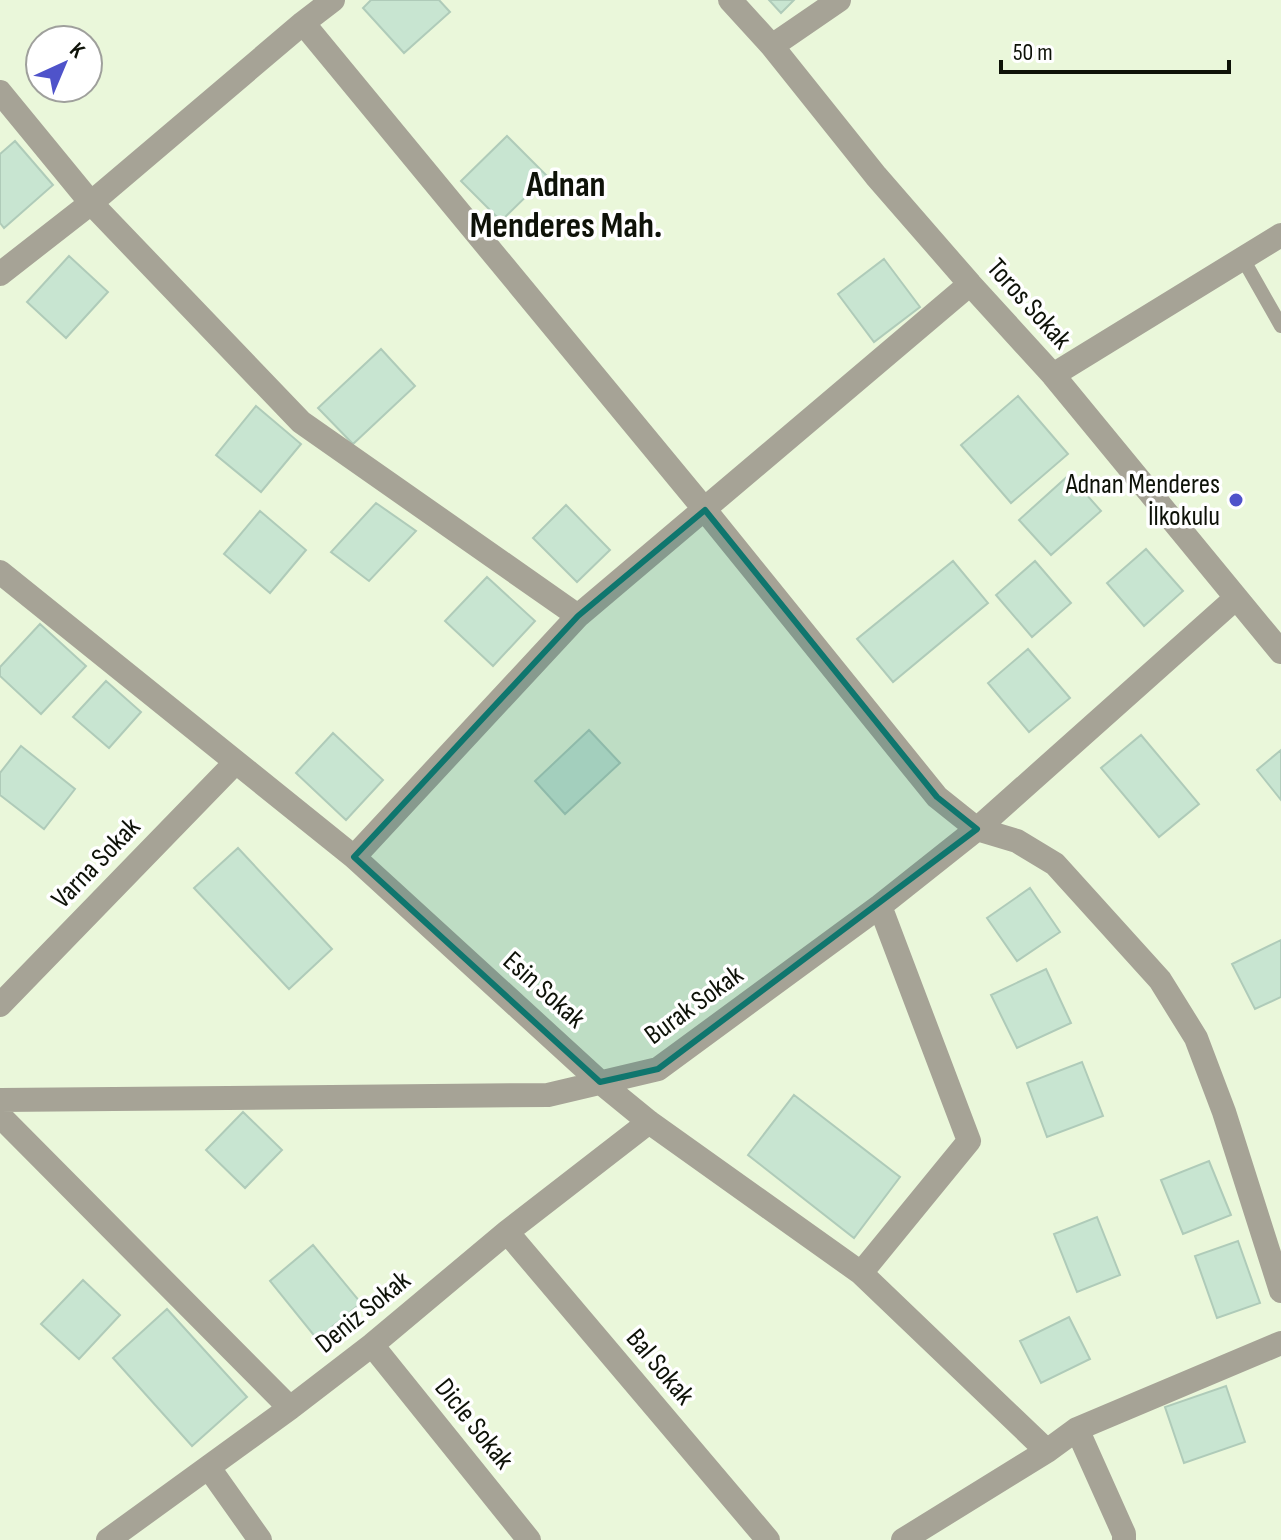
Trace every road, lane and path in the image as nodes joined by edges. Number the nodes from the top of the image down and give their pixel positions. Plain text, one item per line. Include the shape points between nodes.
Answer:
1 (333, 0) edge
2 (730, 0) edge
3 (839, 0) edge
4 (303, 23) junction
5 (772, 46) junction
6 (0, 92) edge
7 (91, 203) junction
8 (1281, 235) edge
9 (1243, 259) junction
10 (0, 274) edge
11 (970, 284) junction
12 (1281, 326) edge
13 (1053, 375) junction
14 (705, 510) junction
15 (0, 572) edge
16 (1236, 598) junction
17 (578, 616) junction
18 (1281, 652) edge
19 (236, 762) junction
20 (977, 829) junction
21 (354, 857) junction
22 (880, 906) junction
23 (0, 1005) edge
24 (600, 1082) junction
25 (0, 1100) edge
26 (0, 1116) edge
27 (649, 1122) junction
28 (507, 1232) junction
29 (861, 1273) junction
30 (1281, 1291) edge
31 (1281, 1343) edge
32 (372, 1345) junction
33 (290, 1408) junction
34 (1077, 1429) junction
35 (1047, 1451) junction
36 (209, 1468) junction
37 (108, 1540) edge
38 (260, 1540) edge
39 (529, 1540) edge
40 (768, 1540) edge
41 (903, 1540) edge
42 (1124, 1540) edge

1 - 4 street
2 - 5 street, Toros Sokak
3 - 5 street
4 - 7 street
4 - 14 street
5 - 11 street, Toros Sokak
6 - 7 street
7 - 10 street
7 - 17 street via 301,422
8 - 9 street
9 - 12 lane
9 - 13 street
11 - 13 street, Toros Sokak
11 - 14 street
13 - 16 street, Toros Sokak
14 - 17 street
14 - 20 street via 937,797
15 - 19 street, Esin Sokak
16 - 18 street, Toros Sokak
16 - 20 street, Burak Sokak
17 - 21 street
19 - 21 street, Esin Sokak
19 - 23 street, Varna Sokak
20 - 22 street, Burak Sokak
20 - 30 street via 1017,841 1055,864 1160,980 1196,1038
21 - 24 street, Esin Sokak
22 - 24 street, Burak Sokak via 658,1069
22 - 29 street via 969,1141
24 - 25 street, Burak Sokak via 548,1095
24 - 27 street, Esin Sokak
26 - 33 street
27 - 28 street, Deniz Sokak
27 - 29 street, Esin Sokak
28 - 32 street, Deniz Sokak
28 - 40 street, Bal Sokak
29 - 35 street, Esin Sokak
31 - 34 street
32 - 33 street, Deniz Sokak
32 - 39 street, Dicle Sokak
33 - 36 street, Deniz Sokak
34 - 35 street
34 - 42 street
35 - 41 street
36 - 37 street, Deniz Sokak
36 - 38 street

